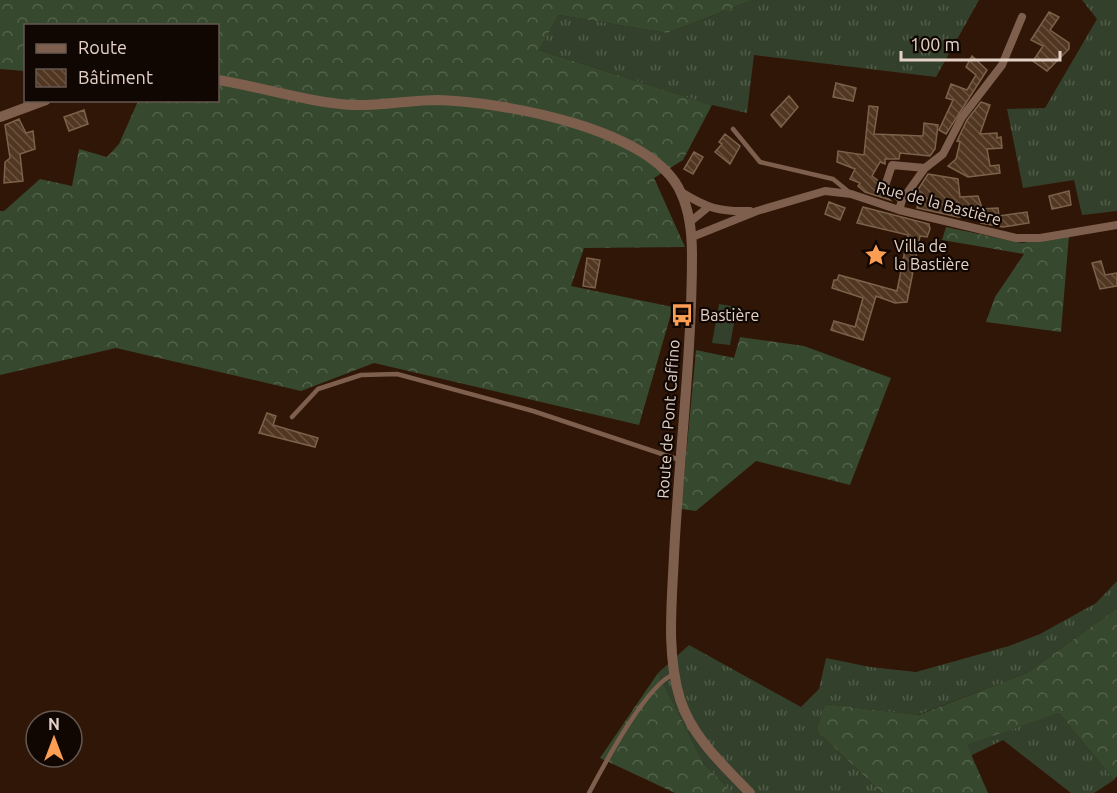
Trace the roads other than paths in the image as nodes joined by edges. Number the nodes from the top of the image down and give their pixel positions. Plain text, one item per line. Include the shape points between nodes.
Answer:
1 (1023, 17) dead end
2 (219, 80) edge
3 (41, 102) edge
4 (0, 117) edge
5 (733, 129) dead end
6 (925, 168) junction
7 (681, 192) junction
8 (851, 194) junction
9 (902, 201) junction
10 (707, 208) junction
11 (899, 210) junction
12 (757, 211) junction
13 (690, 222) junction
14 (1117, 225) edge
15 (692, 237) junction
16 (292, 417) dead end
17 (680, 460) junction
18 (674, 674) junction
19 (589, 793) edge
20 (750, 793) edge

1 - 6 street via 1002,65 962,117 943,154
2 - 7 street, Route de Pont Caffino via 325,103 446,101 559,119 609,135 651,157
3 - 4 street
5 - 8 lane via 760,162 833,179
6 - 9 street
6 - 9 street via 892,165 885,186
7 - 10 street
7 - 13 street, Route de Pont Caffino
8 - 11 street, Rue de la Bastière
8 - 12 street, Rue de la Bastière via 825,191
9 - 11 street
10 - 12 street
10 - 13 street
11 - 14 street, Rue de la Bastière via 1016,238 1040,238
12 - 15 street
13 - 15 street, Route de Pont Caffino
15 - 17 street, Route de Pont Caffino
16 - 17 lane via 318,389 362,375 397,374 533,411
17 - 18 street, Route de Pont Caffino via 672,604
18 - 19 lane via 659,684 616,743
18 - 20 street, Route de Pont Caffino via 693,726 711,753

